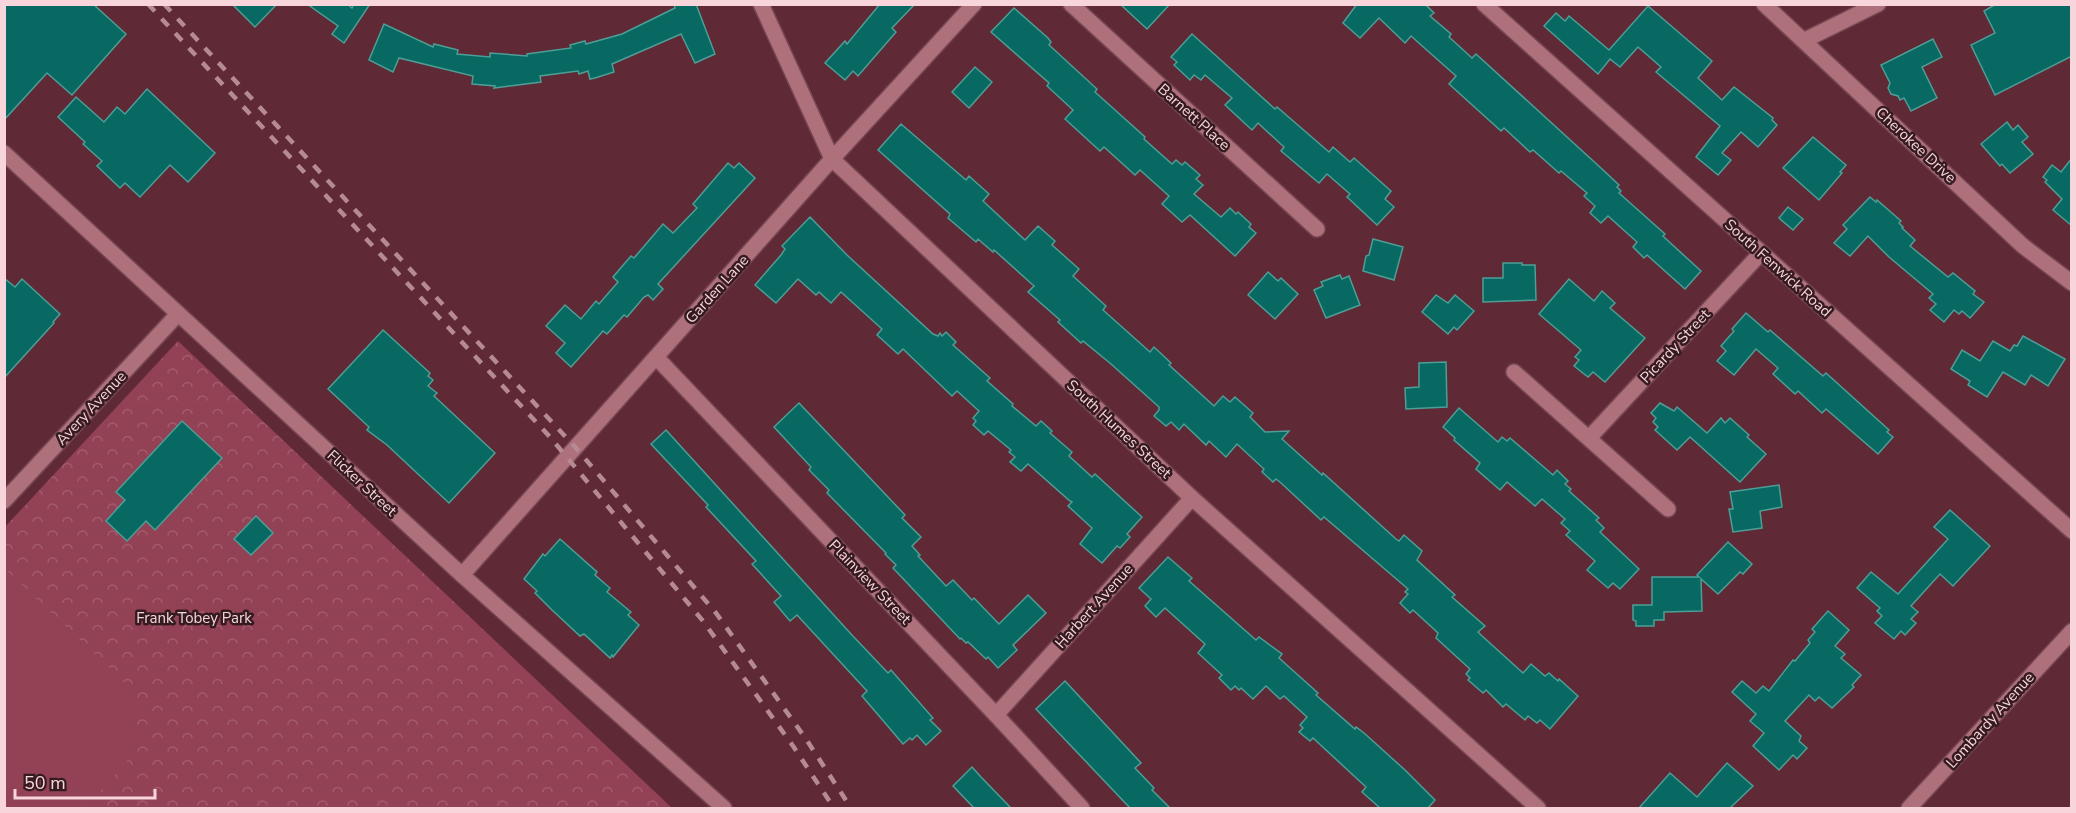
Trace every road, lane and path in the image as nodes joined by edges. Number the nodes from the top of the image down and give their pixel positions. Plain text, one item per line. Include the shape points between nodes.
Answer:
1 (761, 4) edge
2 (974, 4) edge
3 (1071, 4) edge
4 (1484, 4) edge
5 (1764, 4) edge
6 (1878, 4) edge
7 (1804, 40) junction
8 (4, 153) edge
9 (832, 159) junction
10 (1317, 230) dead end
11 (1761, 253) junction
12 (2072, 283) edge
13 (178, 314) junction
14 (656, 357) junction
15 (1514, 372) dead end
16 (1589, 438) junction
17 (1192, 498) junction
18 (4, 501) edge
19 (1668, 509) dead end
20 (2072, 531) edge
21 (462, 575) junction
22 (2072, 631) edge
23 (996, 715) junction
24 (724, 808) edge
25 (1082, 808) edge
26 (1538, 808) edge
27 (1909, 808) edge

1 - 9 street, South Humes Street
2 - 9 street, Garden Lane
3 - 10 street, Barnett Place
4 - 11 street, South Fenwick Road
5 - 7 street, Cherokee Drive
6 - 7 street
7 - 12 street, Cherokee Drive via 2023,246
8 - 13 street, Flicker Street
9 - 14 street, Garden Lane
9 - 17 street, South Humes Street
11 - 16 street, Picardy Street
11 - 20 street, South Fenwick Road
13 - 18 street, Avery Avenue
13 - 21 street, Flicker Street
14 - 21 street, Garden Lane
14 - 23 street, Plainview Street
15 - 16 street
16 - 19 street
17 - 23 street, Harbert Avenue
17 - 26 street, South Humes Street
21 - 24 street, Flicker Street
22 - 27 street, Lombardy Avenue
23 - 25 street, Plainview Street

